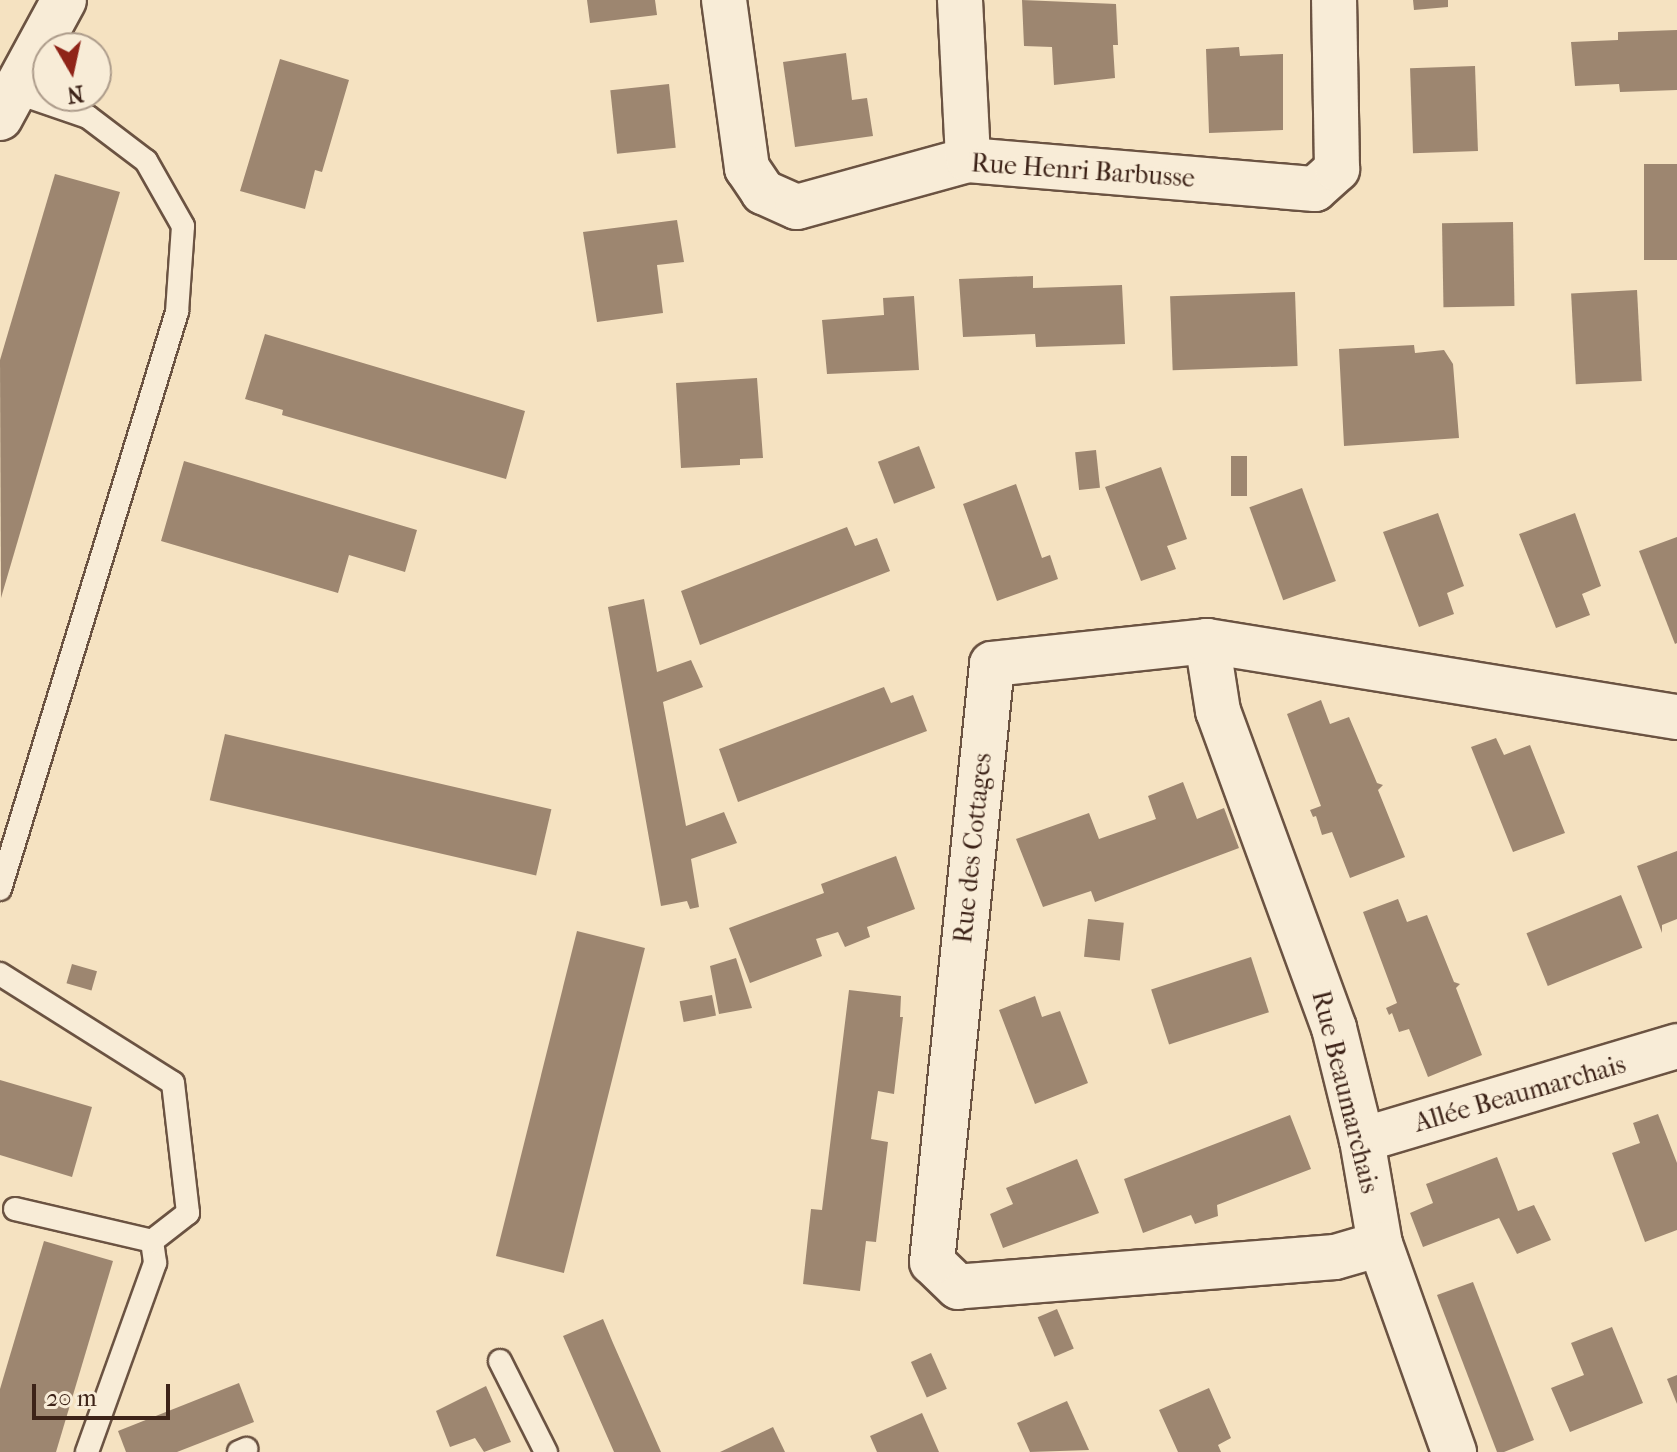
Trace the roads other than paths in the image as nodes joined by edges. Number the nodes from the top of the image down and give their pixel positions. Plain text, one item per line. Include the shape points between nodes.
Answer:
1 (64, 0) edge
2 (724, 0) edge
3 (960, 0) edge
4 (1334, 0) edge
5 (8, 105) edge
6 (968, 160) junction
7 (1207, 641) junction
8 (1677, 717) edge
9 (0, 889) edge
10 (0, 974) edge
11 (1677, 1046) edge
12 (1362, 1140) junction
13 (15, 1209) dead end
14 (152, 1241) junction
15 (1380, 1244) junction
16 (500, 1361) dead end
17 (87, 1452) edge
18 (546, 1452) edge
19 (1454, 1452) edge

1 - 5 street
2 - 6 street, Rue Henri Barbusse via 747,168 763,192 797,207
3 - 6 street
4 - 6 street, Rue Henri Barbusse via 1337,169 1315,189
5 - 9 lane via 88,117 146,161 183,226 177,312
7 - 8 street, Rue des Cottages
7 - 12 street, Rue Beaumarchais via 1218,711 1334,1028
7 - 15 street, Rue des Cottages via 992,664 932,1262 958,1287 1335,1257
10 - 14 lane via 173,1083 188,1213
11 - 12 street, Allée Beaumarchais
12 - 15 street, Rue Beaumarchais
13 - 14 lane
14 - 17 lane via 155,1263
15 - 19 street, Rue Beaumarchais
16 - 18 lane

